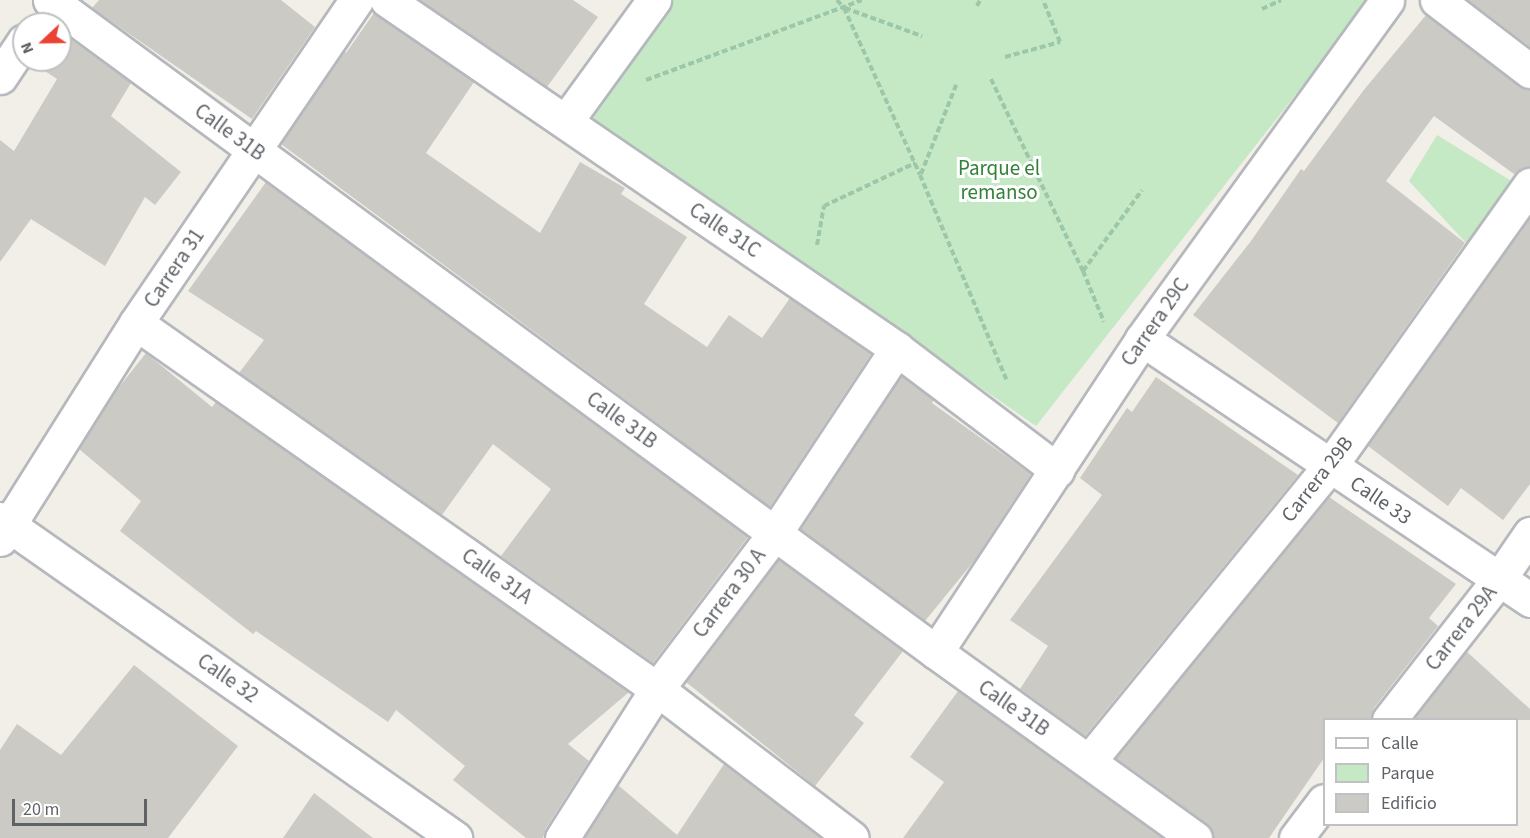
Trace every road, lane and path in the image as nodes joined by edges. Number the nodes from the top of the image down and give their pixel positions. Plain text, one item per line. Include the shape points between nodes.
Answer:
1 (356, 0) edge
2 (387, 0) edge
3 (654, 0) edge
4 (837, 0) edge
5 (862, 0) edge
6 (980, 0) edge
7 (1043, 0) edge
8 (1281, 0) edge
9 (1387, 0) edge
10 (1437, 0) edge
11 (977, 6) dead end
12 (46, 8) edge
13 (844, 8) junction
14 (1262, 9) dead end
15 (922, 36) dead end
16 (1005, 57) dead end
17 (12, 59) edge
18 (1530, 71) edge
19 (0, 77) edge
20 (991, 79) dead end
21 (644, 81) dead end
22 (956, 85) dead end
23 (566, 121) junction
24 (255, 150) junction
25 (915, 163) junction
26 (920, 175) junction
27 (1530, 185) edge
28 (1142, 190) dead end
29 (1083, 271) junction
30 (809, 288) junction
31 (136, 323) junction
32 (1142, 339) junction
33 (897, 348) junction
34 (1122, 367) junction
35 (1008, 382) dead end
36 (1330, 466) junction
37 (1057, 470) junction
38 (3, 528) edge
39 (775, 533) junction
40 (1530, 534) edge
41 (1499, 579) junction
42 (1530, 600) edge
43 (936, 652) junction
44 (657, 689) junction
45 (1391, 718) edge
46 (1089, 761) junction
47 (1323, 802) edge
48 (455, 838) edge
49 (562, 838) edge
50 (852, 838) edge
51 (1195, 838) edge
52 (1296, 838) edge

1 - 24 street, Carrera 31
2 - 23 street, Calle 31C
3 - 23 street
4 - 13 path
5 - 13 path
6 - 11 path
7 - 16 path via 1060,42
8 - 14 path
9 - 32 street, Carrera 29C
10 - 18 street
12 - 24 street, Calle 31B
13 - 15 path
13 - 21 path
13 - 25 path
17 - 19 street
20 - 29 path
22 - 26 path
23 - 30 street, Calle 31C
24 - 31 street, Carrera 31
24 - 39 street, Calle 31B
25 - 26 path
25 - 30 path via 824,206
26 - 35 path
27 - 36 street, Carrera 29B
28 - 29 path
29 - 34 path
30 - 33 street, Calle 31C
31 - 38 street, Carrera 31
31 - 44 street, Calle 31A
32 - 34 street, Carrera 29C
32 - 36 street, Calle 33
33 - 37 street, Calle 31C
33 - 39 street, Carrera 30 A
34 - 37 street, Carrera 29C
36 - 41 street, Calle 33
36 - 46 street, Carrera 29B
37 - 43 street, Carrera 29C
38 - 48 street, Calle 32
39 - 43 street, Calle 31B
39 - 44 street, Carrera 30 A
40 - 41 street, Carrera 29A
41 - 42 street, Calle 33
41 - 45 street, Carrera 29A
43 - 46 street, Calle 31B
44 - 49 street, Carrera 30 A
44 - 50 street, Calle 31A
46 - 51 street, Calle 31B
47 - 52 street

